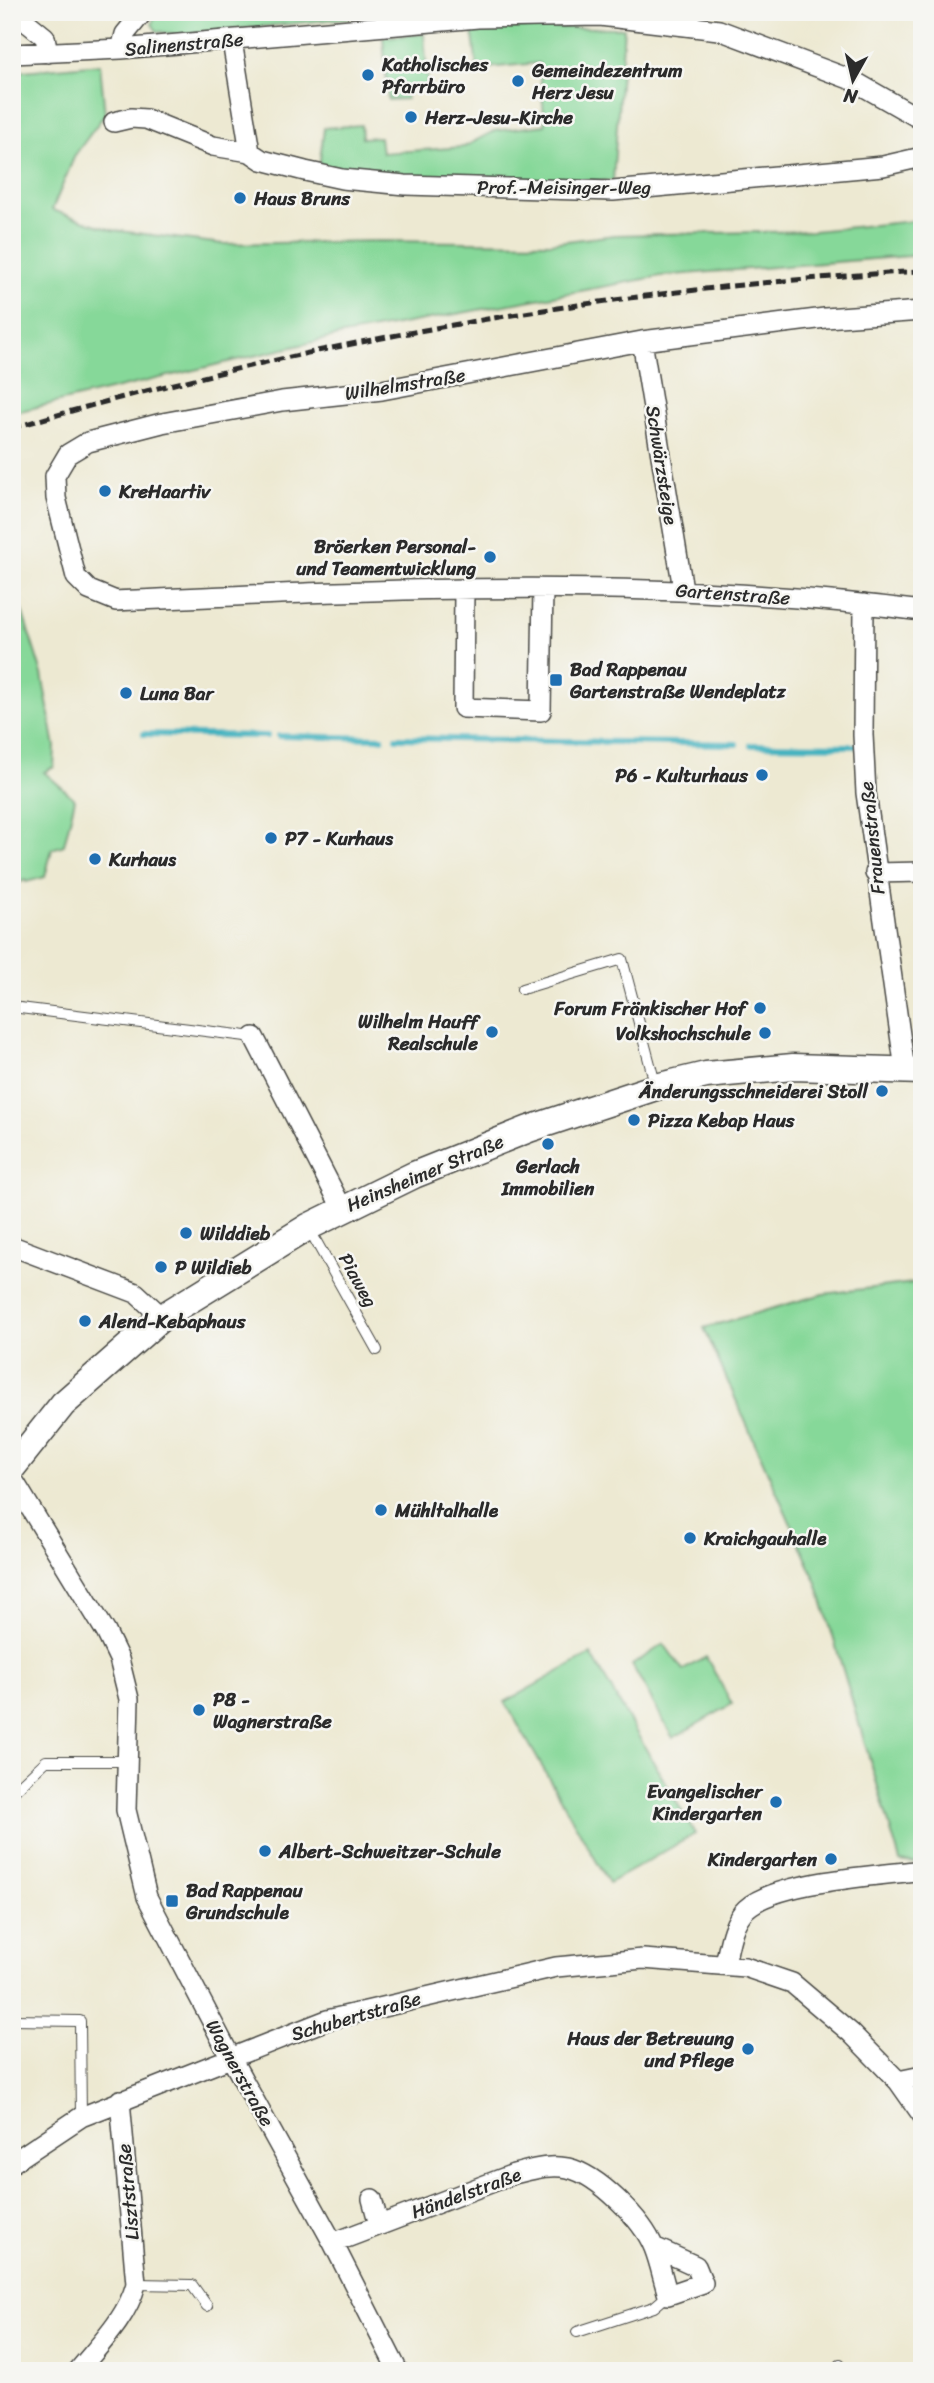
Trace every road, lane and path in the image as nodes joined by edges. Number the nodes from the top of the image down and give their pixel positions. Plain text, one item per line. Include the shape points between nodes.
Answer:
1 (14, 12) edge
2 (143, 12) edge
3 (232, 41) junction
4 (121, 49) junction
5 (48, 52) junction
6 (12, 54) edge
7 (922, 120) edge
8 (114, 122) dead end
9 (250, 152) junction
10 (922, 157) edge
11 (922, 311) edge
12 (642, 341) junction
13 (464, 589) junction
14 (543, 589) junction
15 (683, 589) junction
16 (116, 601) joint
17 (864, 604) junction
18 (922, 611) edge
19 (922, 872) edge
20 (875, 873) junction
21 (522, 989) dead end
22 (12, 1007) edge
23 (254, 1037) joint
24 (914, 1071) edge
25 (656, 1087) junction
26 (342, 1209) junction
27 (308, 1227) junction
28 (12, 1246) edge
29 (162, 1317) junction
30 (377, 1350) dead end
31 (12, 1468) edge
32 (12, 1478) edge
33 (128, 1761) junction
34 (12, 1793) edge
35 (922, 1870) edge
36 (725, 1964) junction
37 (12, 2020) edge
38 (231, 2058) junction
39 (922, 2076) edge
40 (898, 2081) junction
41 (120, 2100) junction
42 (922, 2115) edge
43 (81, 2117) junction
44 (12, 2163) edge
45 (372, 2199) dead end
46 (379, 2225) junction
47 (333, 2242) junction
48 (654, 2247) junction
49 (136, 2284) junction
50 (668, 2295) junction
51 (207, 2306) dead end
52 (577, 2332) dead end
53 (78, 2371) edge
54 (398, 2371) edge

1 - 5 street via 45,37
2 - 4 street via 125,34
3 - 4 street, Salinenstraße
3 - 7 street, Salinenstraße via 478,18 653,20 719,30 852,80
3 - 9 street
4 - 5 street, Salinenstraße
5 - 6 street, Salinenstraße
8 - 9 street, Prof.-Meisinger-Weg via 146,119 213,146
9 - 10 street, Prof.-Meisinger-Weg via 262,160 342,179 613,191 883,166
11 - 12 street, Wilhelmstraße
12 - 15 street, Schwärzsteige
12 - 16 street, Wilhelmstraße via 382,390 282,401 88,442 68,454 55,476 56,498 76,578 89,590
13 - 14 street, Gartenstraße
13 - 14 street via 463,708 541,711
13 - 16 street, Gartenstraße
14 - 15 street, Gartenstraße
15 - 17 street, Gartenstraße
17 - 18 street, Gartenstraße
17 - 20 street, Frauenstraße via 863,736
19 - 20 street
20 - 24 street, Frauenstraße
21 - 25 lane via 622,959
22 - 23 lane
23 - 26 street
24 - 25 street, Heinsheimer Straße via 793,1067 706,1075
25 - 26 street, Heinsheimer Straße via 463,1154
26 - 27 street, Heinsheimer Straße
27 - 29 street, Heinsheimer Straße
27 - 30 lane, Piaweg
28 - 29 street via 136,1293
29 - 31 street, Heinsheimer Straße via 63,1404
32 - 33 street, Wagnerstraße via 119,1659 129,1699
33 - 34 lane via 46,1761
33 - 38 street, Wagnerstraße via 126,1810 147,1897
35 - 36 street via 828,1882 762,1897 743,1911
36 - 38 street, Schubertstraße via 643,1959 556,1967 327,2020
36 - 40 street, Schubertstraße via 792,1983
37 - 43 lane via 80,2021
38 - 41 street, Schubertstraße
38 - 47 street, Wagnerstraße
39 - 40 street
40 - 42 street, Schubertstraße
41 - 43 street, Schubertstraße
41 - 49 street, Lisztstraße
43 - 44 street, Schubertstraße
45 - 46 street
46 - 47 street, Händelstraße
46 - 48 street, Händelstraße via 514,2174 542,2167 569,2168 612,2195 643,2227
47 - 54 street, Wagnerstraße
48 - 50 street, Händelstraße
48 - 50 street via 696,2266 703,2283
49 - 51 lane via 192,2286
49 - 53 street, Lisztstraße via 117,2324
50 - 52 lane via 654,2307

